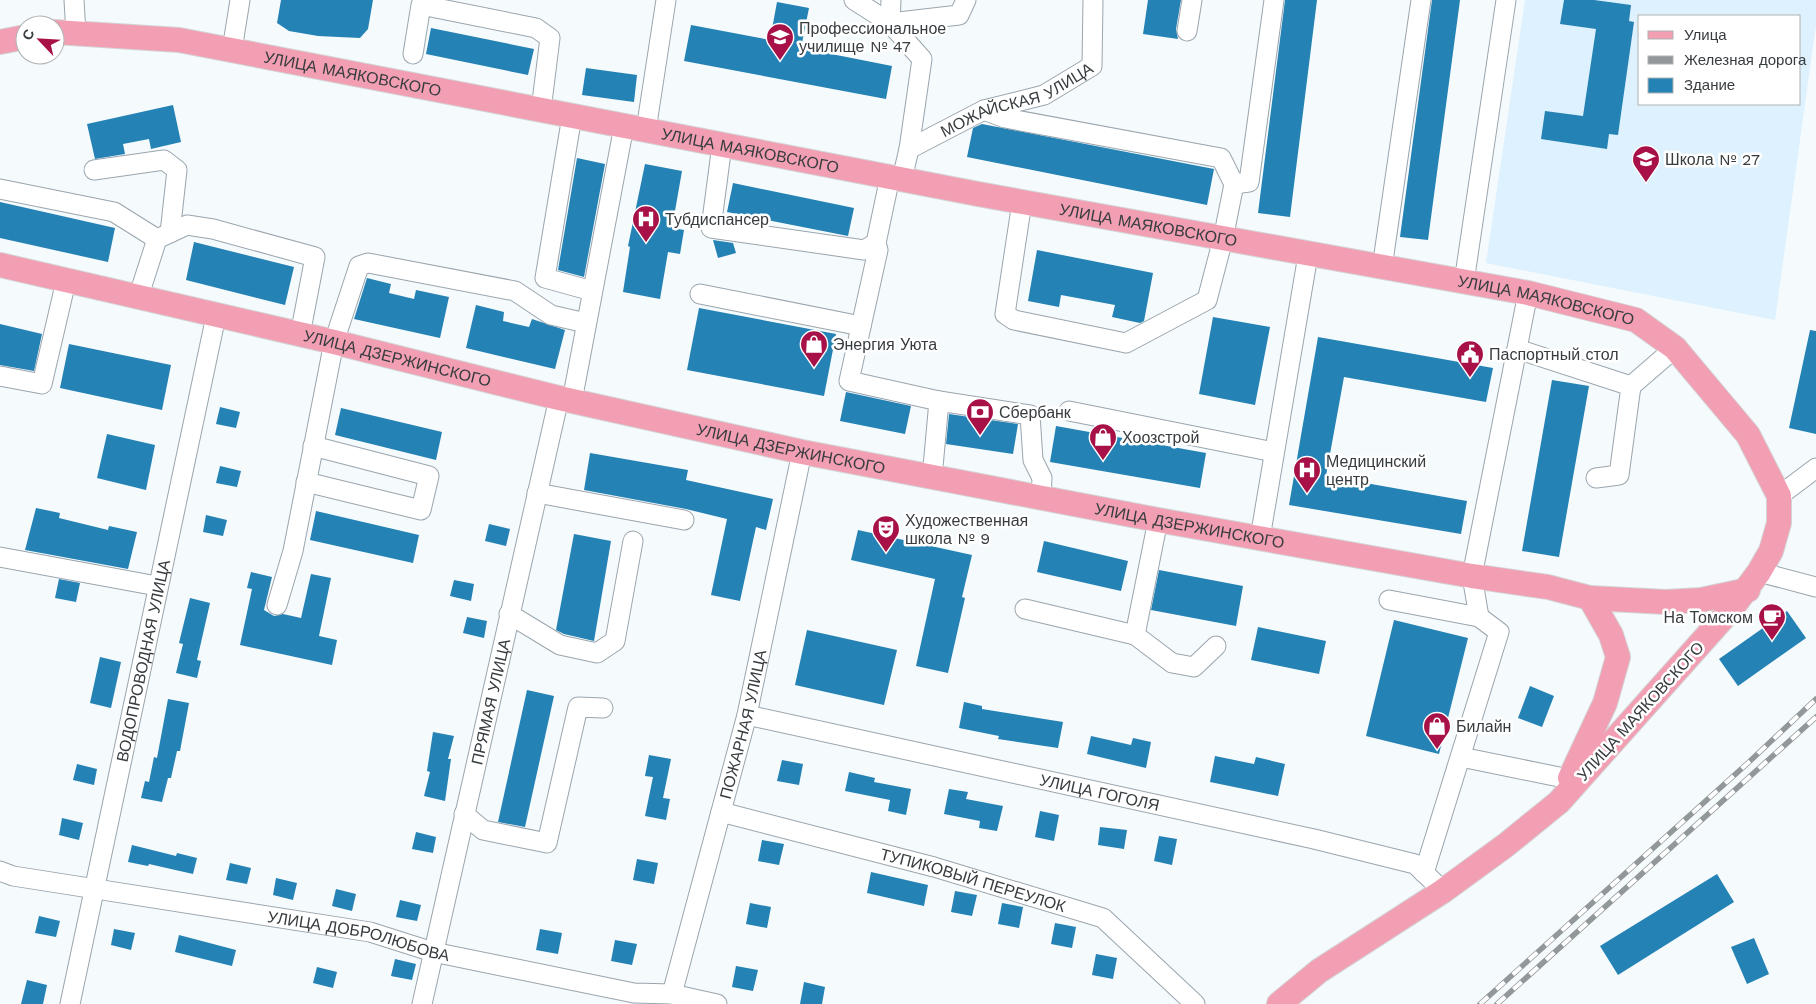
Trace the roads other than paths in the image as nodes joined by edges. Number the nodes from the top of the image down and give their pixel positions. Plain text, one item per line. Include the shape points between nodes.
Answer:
1 (74, 0) edge
2 (240, 0) edge
3 (666, 0) edge
4 (854, 0) edge
5 (891, 0) edge
6 (966, 0) edge
7 (1093, 0) edge
8 (1192, 0) edge
9 (1274, 0) edge
10 (1421, 0) edge
11 (1506, 0) edge
12 (890, 23) junction
13 (1187, 31) dead end
14 (66, 33) edge
15 (15, 39) edge
16 (0, 42) edge
17 (232, 50) junction
18 (413, 54) dead end
19 (541, 110) junction
20 (984, 110) junction
21 (572, 116) junction
22 (635, 128) junction
23 (722, 145) junction
24 (909, 149) junction
25 (94, 170) dead end
26 (896, 178) junction
27 (1234, 184) junction
28 (0, 189) edge
29 (1022, 202) junction
30 (164, 236) junction
31 (1223, 240) junction
32 (876, 243) junction
33 (1308, 254) junction
34 (0, 265) edge
35 (1382, 268) junction
36 (66, 281) junction
37 (1464, 282) junction
38 (592, 291) junction
39 (1528, 293) junction
40 (700, 294) dead end
41 (138, 298) junction
42 (216, 316) junction
43 (586, 323) junction
44 (861, 326) junction
45 (300, 335) junction
46 (334, 342) junction
47 (1675, 348) junction
48 (1517, 349) junction
49 (0, 376) edge
50 (1631, 386) junction
51 (566, 400) junction
52 (938, 401) junction
53 (1069, 410) dead end
54 (313, 446) junction
55 (802, 452) junction
56 (1274, 452) junction
57 (1816, 468) edge
58 (932, 478) junction
59 (1596, 478) dead end
60 (306, 482) junction
61 (537, 492) junction
62 (1779, 496) junction
63 (1041, 498) junction
64 (684, 520) dead end
65 (1158, 520) junction
66 (1260, 538) junction
67 (633, 541) dead end
68 (0, 557) edge
69 (1472, 576) junction
70 (1753, 581) junction
71 (157, 586) junction
72 (1816, 587) edge
73 (1590, 598) junction
74 (1389, 600) dead end
75 (277, 605) dead end
76 (1025, 609) dead end
77 (510, 614) junction
78 (1479, 617) junction
79 (1135, 635) junction
80 (1216, 646) dead end
81 (603, 708) dead end
82 (747, 715) junction
83 (1461, 757) junction
84 (1570, 779) junction
85 (1558, 802) junction
86 (721, 812) junction
87 (464, 814) junction
88 (0, 871) edge
89 (1424, 873) junction
90 (94, 888) junction
91 (1443, 891) junction
92 (433, 952) junction
93 (672, 994) junction
94 (634, 998) edge
95 (70, 1004) edge
96 (422, 1004) edge
97 (717, 1004) edge
98 (1195, 1004) edge
99 (1279, 1004) edge

1 - 14 street
2 - 17 street
3 - 22 street, ПРЯМАЯ УЛИЦА
4 - 12 street
5 - 12 street
6 - 12 street via 959,15
7 - 20 street, МОЖАЙСКАЯ УЛИЦА via 1092,66 1044,95
8 - 13 street
9 - 27 street via 1249,182
10 - 35 street
11 - 37 street
12 - 24 street via 922,59
14 - 17 main road, УЛИЦА МАЯКОВСКОГО via 179,40
15 - 16 main road
17 - 19 main road, УЛИЦА МАЯКОВСКОГО
18 - 19 street via 421,5 536,28 550,38
19 - 21 main road, УЛИЦА МАЯКОВСКОГО
20 - 24 street, МОЖАЙСКАЯ УЛИЦА
20 - 27 street via 1005,118 1221,158
21 - 22 main road, УЛИЦА МАЯКОВСКОГО
21 - 38 street via 545,278
22 - 23 main road, УЛИЦА МАЯКОВСКОГО
22 - 38 street, ПРЯМАЯ УЛИЦА
23 - 26 main road, УЛИЦА МАЯКОВСКОГО
23 - 32 street via 711,228 864,250
24 - 26 street
25 - 30 street via 164,160 177,170
26 - 29 main road, УЛИЦА МАЯКОВСКОГО
26 - 32 street
27 - 31 street
28 - 30 street via 114,212
29 - 31 main road, УЛИЦА МАЯКОВСКОГО
29 - 31 street via 1005,314 1014,320 1126,343 1206,300
30 - 41 street
30 - 45 street via 187,225 315,257
31 - 33 main road, УЛИЦА МАЯКОВСКОГО
32 - 44 street via 878,250
33 - 35 main road, УЛИЦА МАЯКОВСКОГО
33 - 56 street
34 - 36 main road, УЛИЦА ДЗЕРЖИНСКОГО
35 - 37 main road, УЛИЦА МАЯКОВСКОГО
36 - 41 main road, УЛИЦА ДЗЕРЖИНСКОГО
36 - 49 street via 42,384
37 - 39 main road, УЛИЦА МАЯКОВСКОГО
38 - 43 street, ПРЯМАЯ УЛИЦА
39 - 47 main road, УЛИЦА МАЯКОВСКОГО via 1636,320
39 - 48 street
40 - 44 street
41 - 42 main road, УЛИЦА ДЗЕРЖИНСКОГО
42 - 45 main road, УЛИЦА ДЗЕРЖИНСКОГО
42 - 71 street, ВОДОПРОВОДНАЯ УЛИЦА
43 - 46 street via 551,315 515,291 368,263 360,266
43 - 51 street, ПРЯМАЯ УЛИЦА
44 - 52 street via 849,381
45 - 46 main road, УЛИЦА ДЗЕРЖИНСКОГО
46 - 51 main road, УЛИЦА ДЗЕРЖИНСКОГО
46 - 54 street
47 - 50 street
47 - 62 main road, УЛИЦА МАЯКОВСКОГО via 1748,435
48 - 50 street
48 - 69 street
50 - 59 street via 1619,475
51 - 55 main road, УЛИЦА ДЗЕРЖИНСКОГО
51 - 61 street, ПРЯМАЯ УЛИЦА
52 - 58 street
52 - 63 street via 1030,415 1033,460 1042,478
53 - 56 street
54 - 60 street
54 - 60 street via 429,476 421,510
55 - 58 main road, УЛИЦА ДЗЕРЖИНСКОГО
55 - 82 street, ПОЖАРНАЯ УЛИЦА
56 - 66 street
57 - 62 street
58 - 63 main road, УЛИЦА ДЗЕРЖИНСКОГО
60 - 75 street via 293,551
61 - 64 street
61 - 77 street, ПРЯМАЯ УЛИЦА
62 - 70 main road, УЛИЦА МАЯКОВСКОГО via 1779,523 1770,551
63 - 65 main road, УЛИЦА ДЗЕРЖИНСКОГО
65 - 66 main road, УЛИЦА ДЗЕРЖИНСКОГО
65 - 79 street
66 - 69 main road, УЛИЦА ДЗЕРЖИНСКОГО
67 - 77 street via 615,641 597,653 560,644
68 - 71 street
69 - 73 main road, УЛИЦА ДЗЕРЖИНСКОГО via 1548,587
69 - 78 street
70 - 72 street
70 - 73 main road, УЛИЦА ДЗЕРЖИНСКОГО via 1701,600 1666,602
70 - 85 main road, УЛИЦА МАЯКОВСКОГО
71 - 90 street, ВОДОПРОВОДНАЯ УЛИЦА
73 - 84 main road via 1611,635 1618,657 1605,703
74 - 78 street
76 - 79 street
77 - 87 street, ПРЯМАЯ УЛИЦА
78 - 83 street via 1499,632
79 - 80 street via 1172,663 1194,667
81 - 87 street via 578,707 547,843 483,830
82 - 86 street, ПОЖАРНАЯ УЛИЦА
82 - 89 street, УЛИЦА ГОГОЛЯ via 1314,839 1415,864
83 - 84 street
83 - 89 street
84 - 85 main road
85 - 91 main road
86 - 93 street, ПОЖАРНАЯ УЛИЦА
86 - 98 street, ТУПИКОВЫЙ ПЕРЕУЛОК via 934,867 1103,918
87 - 92 street, ПРЯМАЯ УЛИЦА
88 - 90 street, УЛИЦА ДОБРОЛЮБОВА via 13,876
89 - 91 street, УЛИЦА ГОГОЛЯ
90 - 92 street, УЛИЦА ДОБРОЛЮБОВА via 370,932
90 - 95 street, ВОДОПРОВОДНАЯ УЛИЦА
91 - 99 main road via 1319,971
92 - 94 street, УЛИЦА ДОБРОЛЮБОВА
92 - 96 street, ПРЯМАЯ УЛИЦА
93 - 94 street, УЛИЦА ДОБРОЛЮБОВА
93 - 97 street, УЛИЦА ДОБРОЛЮБОВА

